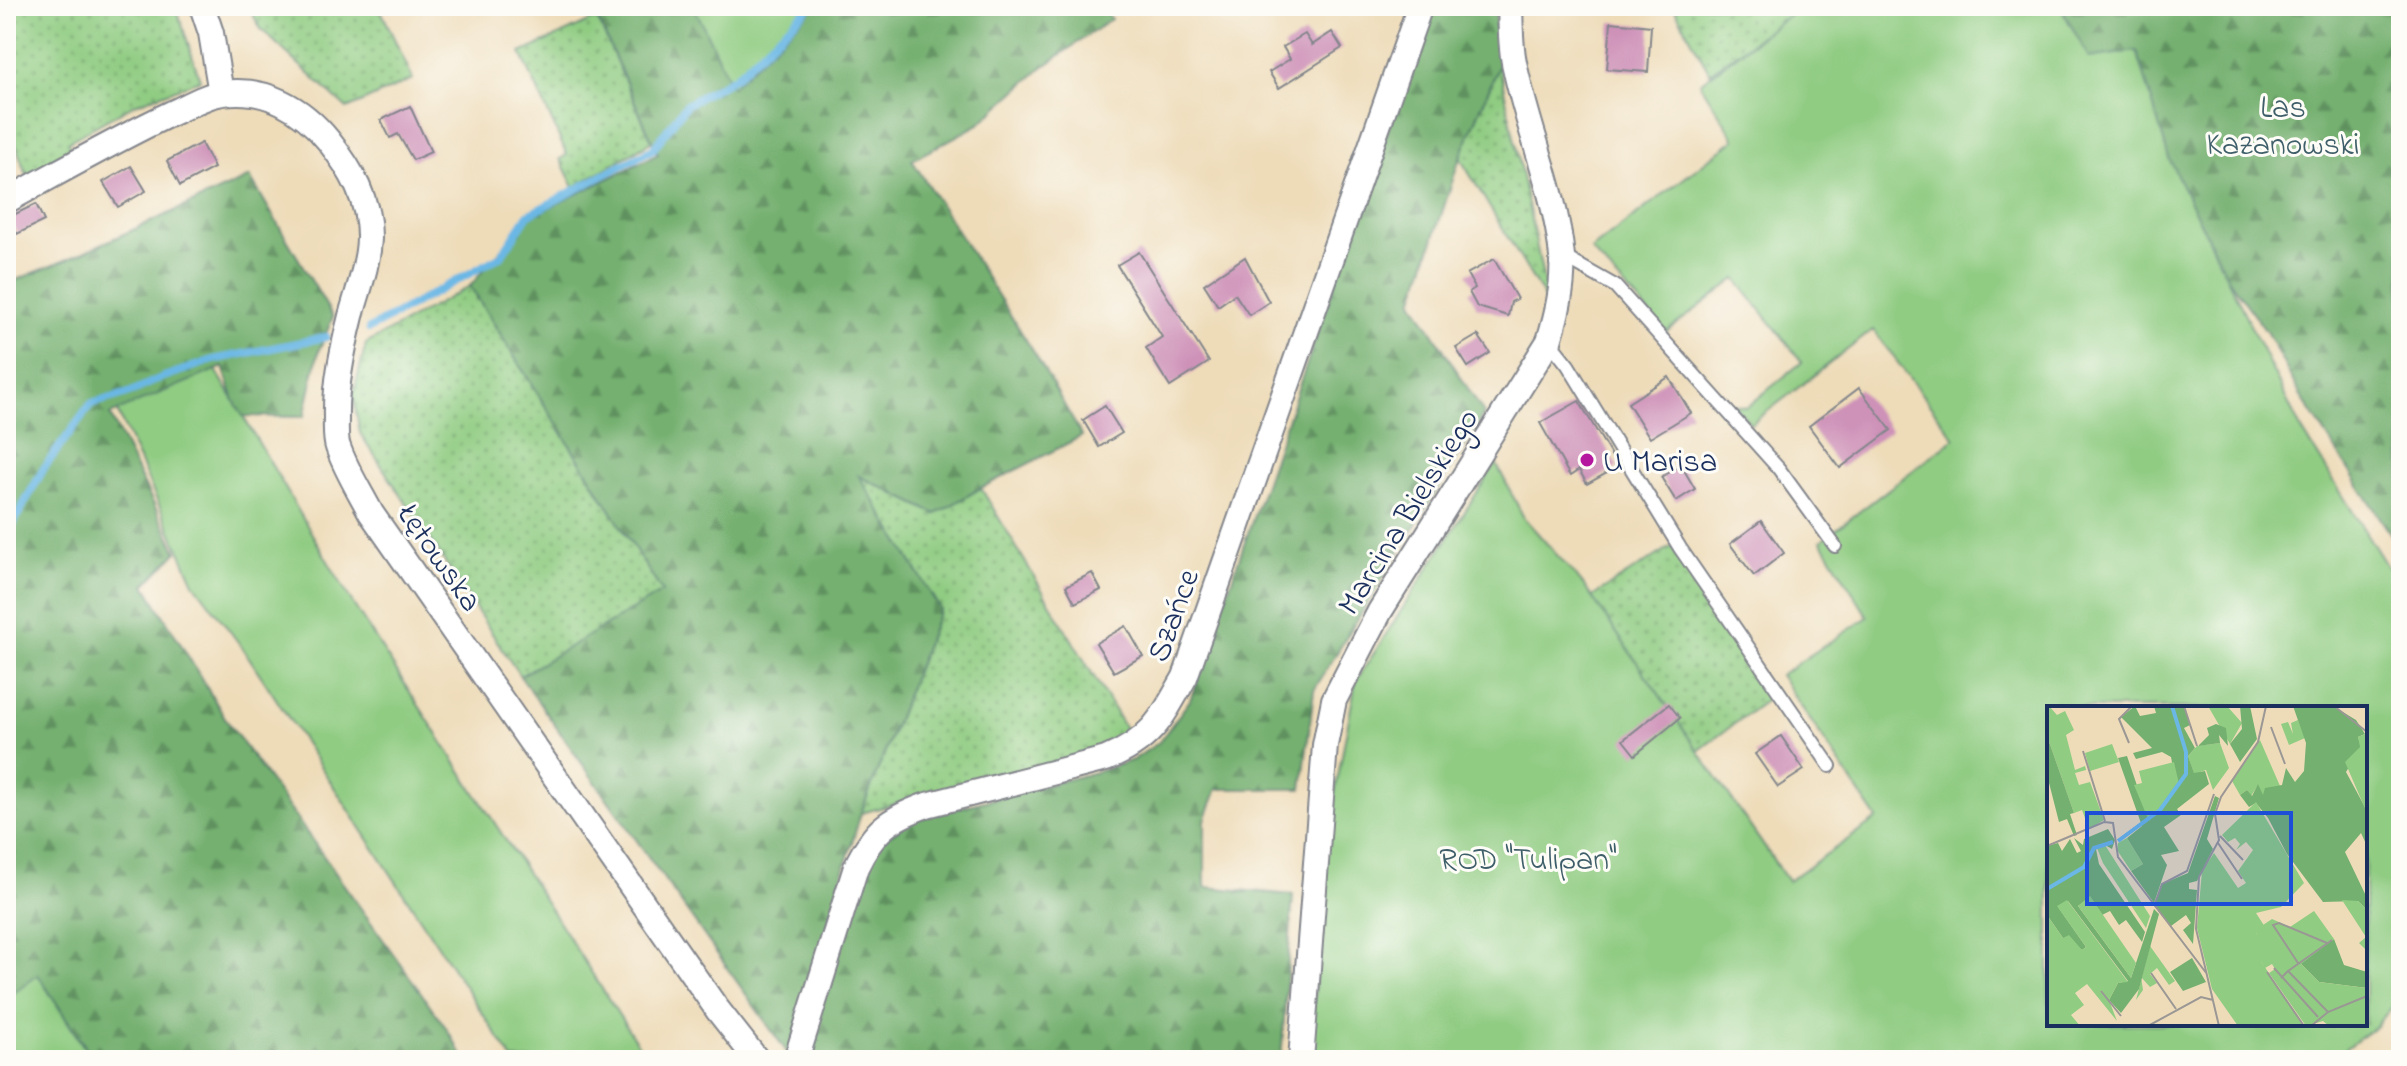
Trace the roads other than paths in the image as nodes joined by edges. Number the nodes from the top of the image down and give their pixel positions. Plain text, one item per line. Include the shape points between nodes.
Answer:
1 (202, 6) edge
2 (1420, 6) edge
3 (1510, 6) edge
4 (221, 93) junction
5 (6, 201) edge
6 (1562, 256) junction
7 (1549, 341) junction
8 (1835, 546) dead end
9 (1830, 766) dead end
10 (757, 1060) edge
11 (796, 1060) edge
12 (1301, 1060) edge

1 - 4 street
2 - 11 street, Szańce via 1189,666 1162,718 1129,750 1106,759 927,805 882,827 856,867
3 - 6 street, Marcina Bielskiego via 1515,68
4 - 5 street, Łętowska via 131,132
4 - 10 street, Łętowska via 265,95 288,104 322,133 351,171 368,214 369,237 335,394 337,445 371,513
6 - 7 street, Marcina Bielskiego via 1562,285
6 - 8 lane via 1615,286 1779,469
7 - 9 lane via 1680,548
7 - 12 street, Marcina Bielskiego via 1380,611 1334,700 1325,745

